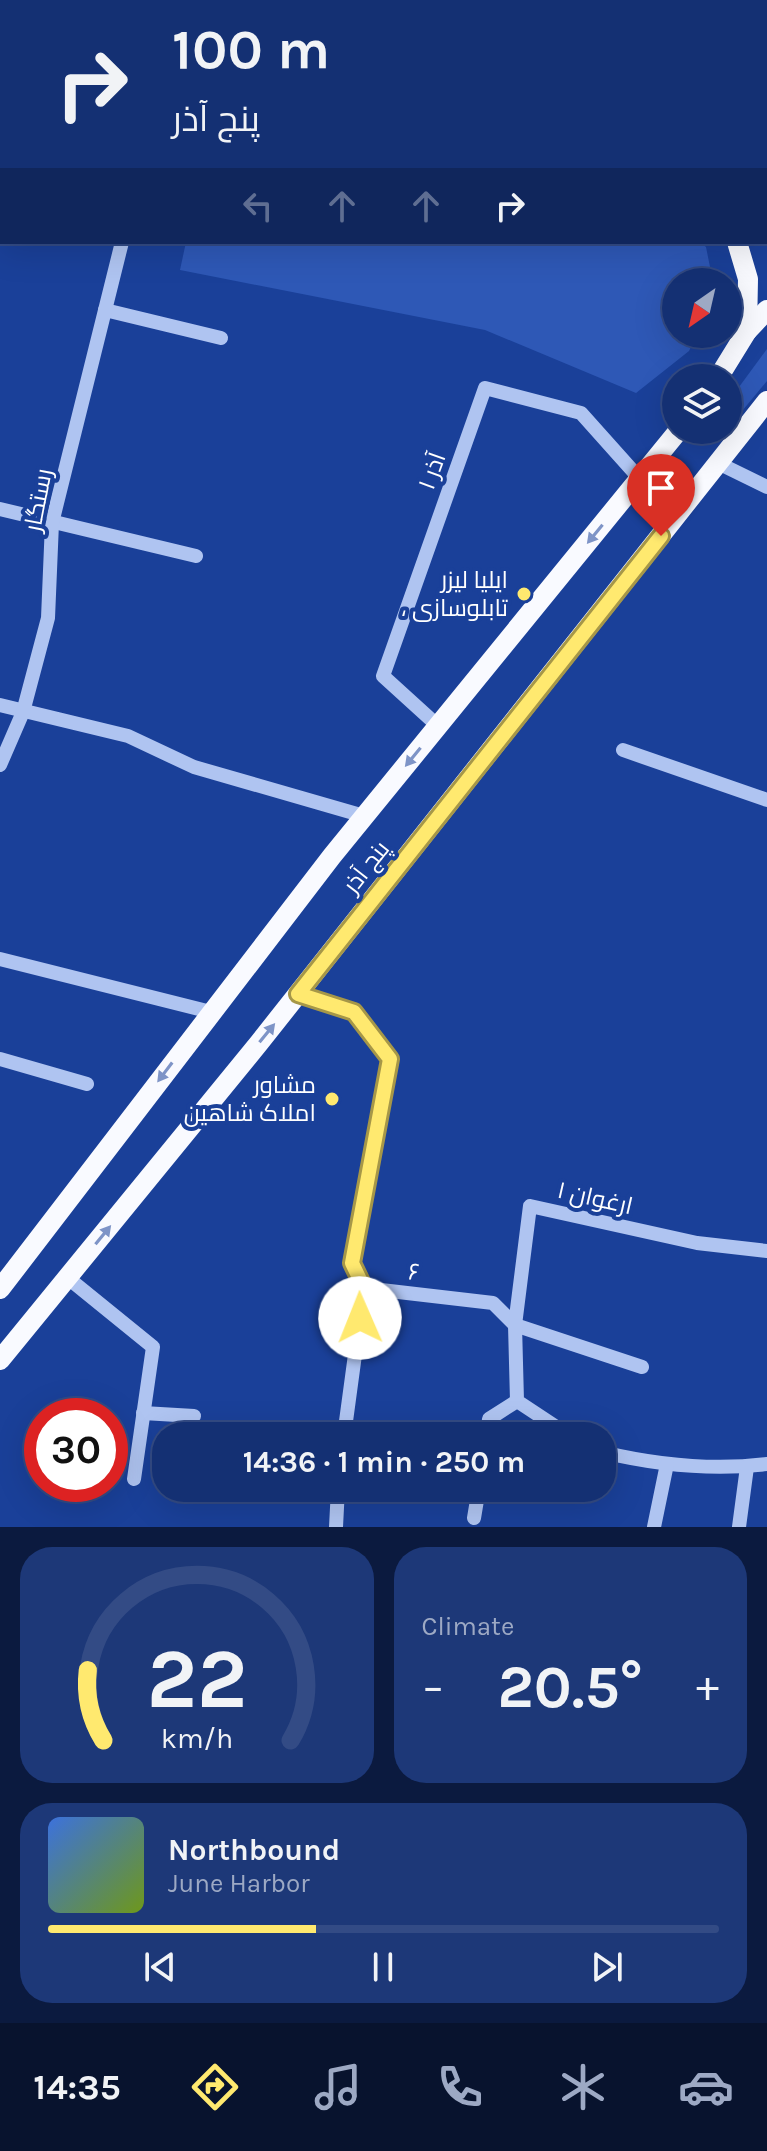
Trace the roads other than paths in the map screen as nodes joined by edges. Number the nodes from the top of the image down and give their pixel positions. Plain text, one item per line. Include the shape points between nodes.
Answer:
1 (122, 244) edge
2 (738, 244) edge
3 (105, 310) junction
4 (767, 310) edge
5 (747, 331) junction
6 (221, 338) dead end
7 (727, 364) edge
8 (767, 401) edge
9 (668, 444) edge
10 (718, 463) junction
11 (640, 479) junction
12 (767, 487) edge
13 (0, 509) edge
14 (52, 523) junction
15 (196, 556) dead end
16 (0, 705) edge
17 (23, 712) junction
18 (438, 726) junction
19 (623, 750) dead end
20 (0, 765) edge
21 (767, 800) edge
22 (364, 816) junction
23 (0, 959) edge
24 (298, 994) junction
25 (211, 1012) junction
26 (0, 1059) edge
27 (87, 1084) dead end
28 (767, 1251) edge
29 (68, 1278) junction
30 (364, 1288) junction
31 (0, 1289) edge
32 (515, 1325) junction
33 (0, 1360) edge
34 (642, 1367) dead end
35 (517, 1401) junction
36 (143, 1413) junction
37 (194, 1416) dead end
38 (346, 1422) edge
39 (489, 1422) edge
40 (549, 1422) edge
41 (616, 1455) edge
42 (667, 1464) junction
43 (767, 1464) edge
44 (747, 1467) junction
45 (134, 1479) dead end
46 (337, 1502) edge
47 (477, 1502) edge
48 (474, 1518) dead end
49 (336, 1527) edge
50 (654, 1527) edge
51 (739, 1527) edge

1 - 3 street, رستگار
2 - 5 main road via 748,279
3 - 6 street
3 - 14 street, رستگار
4 - 5 main road
5 - 7 main road
8 - 10 main road, پنج آذر
9 - 11 main road, پنج آذر
10 - 12 street
10 - 24 main road, پنج آذر
11 -> 18 main road, پنج آذر
11 - 18 street, آذر ۱ via 581,413 485,388 383,676
13 - 14 street
14 - 15 street
14 - 17 street, رستگار via 48,618
16 - 17 street
17 - 20 street, رستگار
17 - 22 street via 128,736 194,767
18 -> 22 main road, پنج آذر
19 - 21 street
22 - 25 main road, پنج آذر
23 - 25 street
29 -> 24 main road, پنج آذر
24 - 30 street via 354,1012 390,1059 352,1263
25 -> 31 main road, پنج آذر
26 - 27 street
28 - 32 street, ارغوان ۱ via 697,1243 530,1206
29 - 33 main road, پنج آذر
29 - 36 street via 153,1347
30 - 32 street, ۶ via 493,1303
30 - 38 street
32 - 34 street, ۶
32 - 35 street
35 - 39 street
35 - 40 street
36 - 37 street
36 - 45 street
41 - 42 street
42 - 44 street
42 - 50 street
43 - 44 street
44 - 51 street
46 - 49 street
47 - 48 street

